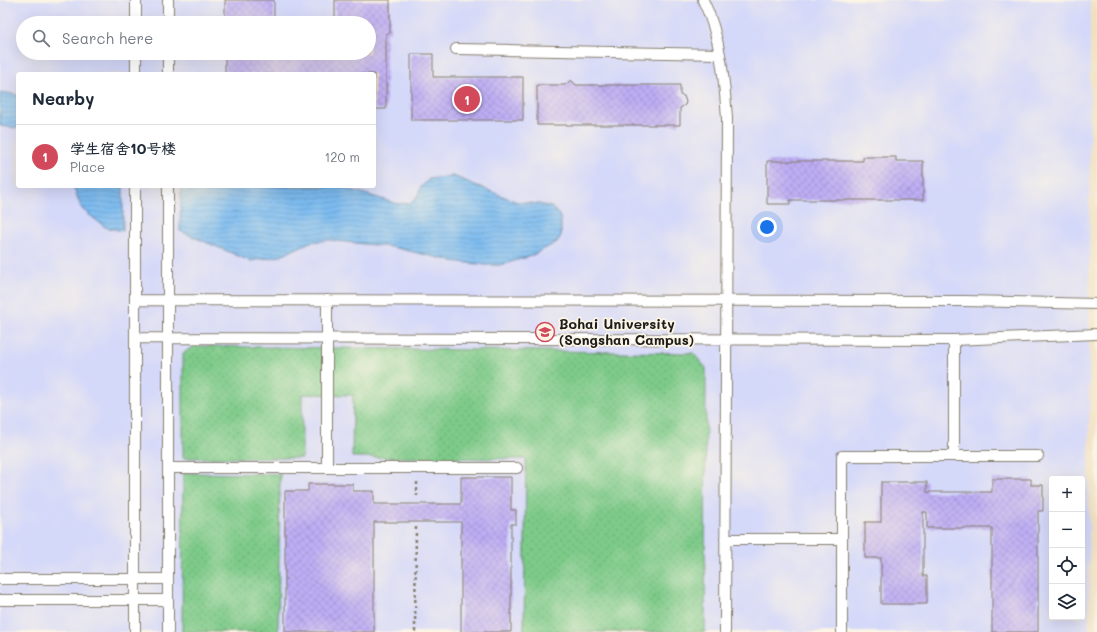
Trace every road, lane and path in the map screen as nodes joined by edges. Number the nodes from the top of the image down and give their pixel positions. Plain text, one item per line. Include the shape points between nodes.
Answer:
1 (136, 0) edge
2 (168, 0) edge
3 (703, 0) edge
4 (136, 16) edge
5 (168, 16) edge
6 (456, 49) dead end
7 (720, 54) junction
8 (136, 60) edge
9 (168, 60) edge
10 (136, 72) edge
11 (168, 72) edge
12 (135, 188) edge
13 (168, 188) edge
14 (135, 300) junction
15 (168, 300) junction
16 (327, 300) junction
17 (726, 301) junction
18 (1097, 304) edge
19 (1097, 334) edge
20 (135, 338) junction
21 (168, 339) junction
22 (327, 339) junction
23 (726, 339) junction
24 (954, 340) junction
25 (954, 456) junction
26 (1038, 456) dead end
27 (168, 468) junction
28 (327, 468) junction
29 (517, 468) dead end
30 (416, 527) dead end
31 (725, 539) junction
32 (842, 539) junction
33 (0, 579) edge
34 (135, 579) junction
35 (168, 579) junction
36 (0, 600) edge
37 (135, 600) junction
38 (168, 600) junction
39 (135, 632) edge
40 (168, 632) edge
41 (416, 632) edge
42 (725, 632) edge
43 (842, 632) edge

1 - 4 lane
2 - 5 lane
3 - 7 lane
6 - 7 lane
7 - 17 lane via 727,118
8 - 10 lane
9 - 11 lane
12 - 14 lane
13 - 15 lane
14 - 15 lane
14 - 20 lane
15 - 16 lane
15 - 21 lane
16 - 17 lane
16 - 22 lane
17 - 18 lane
17 - 23 lane
19 - 24 lane
20 - 21 lane
20 - 34 lane
21 - 22 lane
21 - 27 lane
22 - 23 lane
22 - 28 lane
23 - 24 lane
23 - 31 lane
24 - 25 lane
25 - 26 lane
25 - 32 lane via 842,456
27 - 28 lane
27 - 35 lane
28 - 29 lane
30 - 41 path
31 - 32 lane
31 - 42 lane
32 - 43 lane
33 - 34 lane
34 - 35 lane
34 - 37 lane
35 - 38 lane
36 - 37 lane
37 - 38 lane
37 - 39 lane
38 - 40 lane

